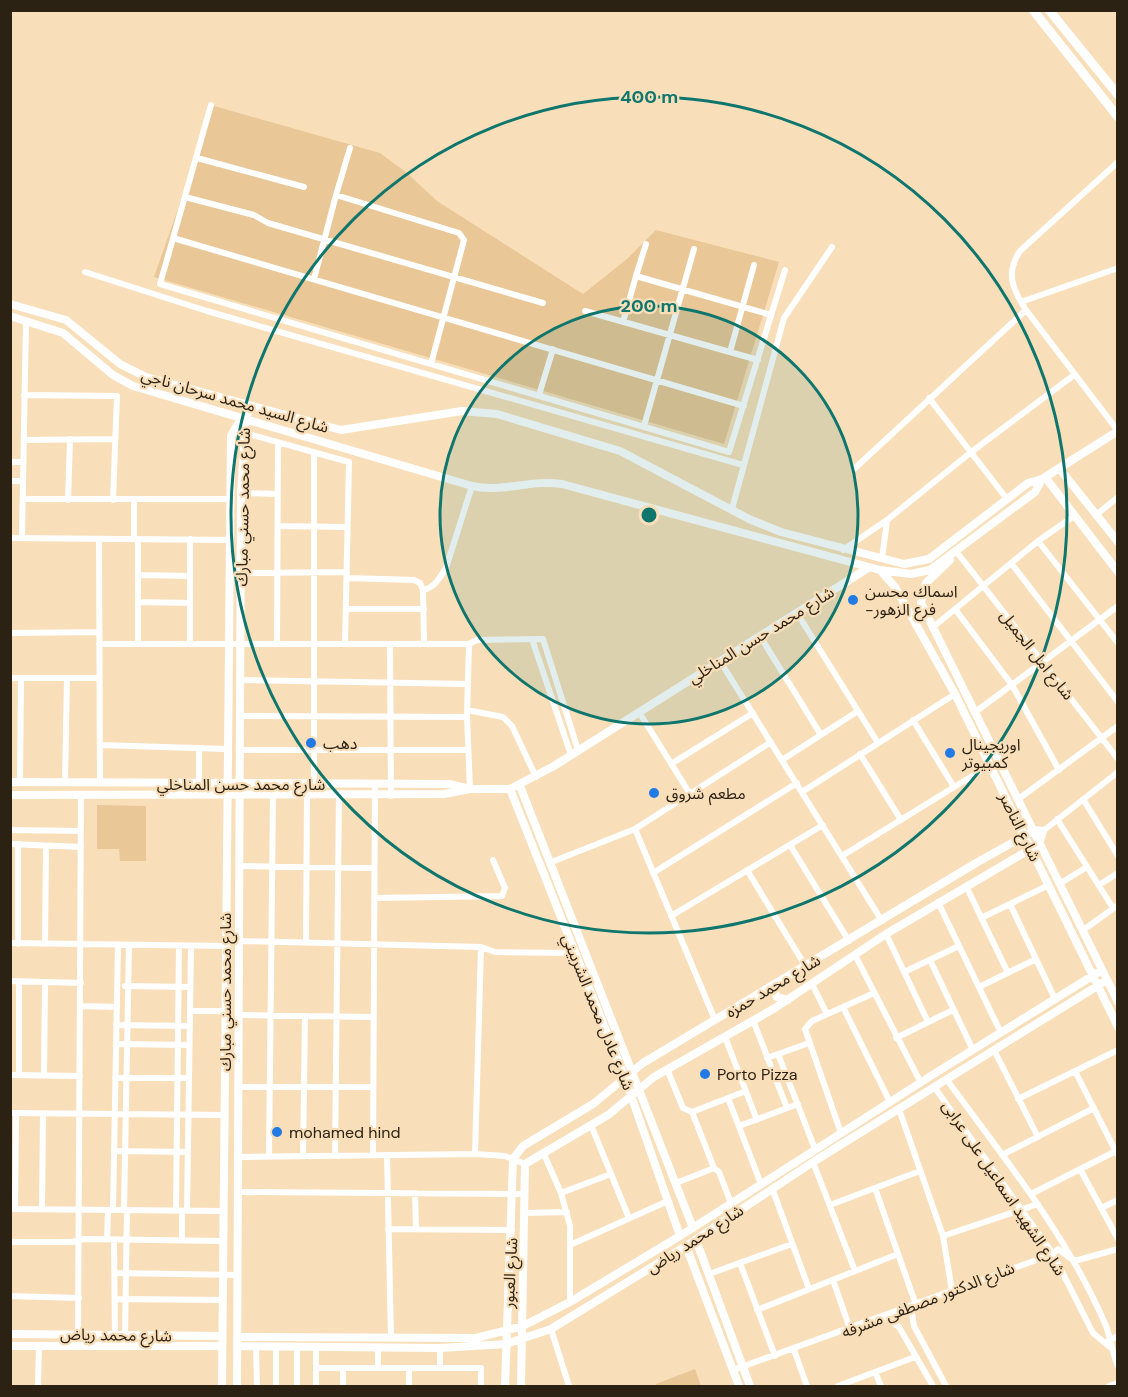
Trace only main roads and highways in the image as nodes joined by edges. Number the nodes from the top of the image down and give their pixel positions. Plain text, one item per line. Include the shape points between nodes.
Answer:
1 (1033, 10) edge
2 (1049, 10) edge
3 (1118, 95) edge
4 (1118, 117) edge

1 - 4 main road
2 - 3 main road

